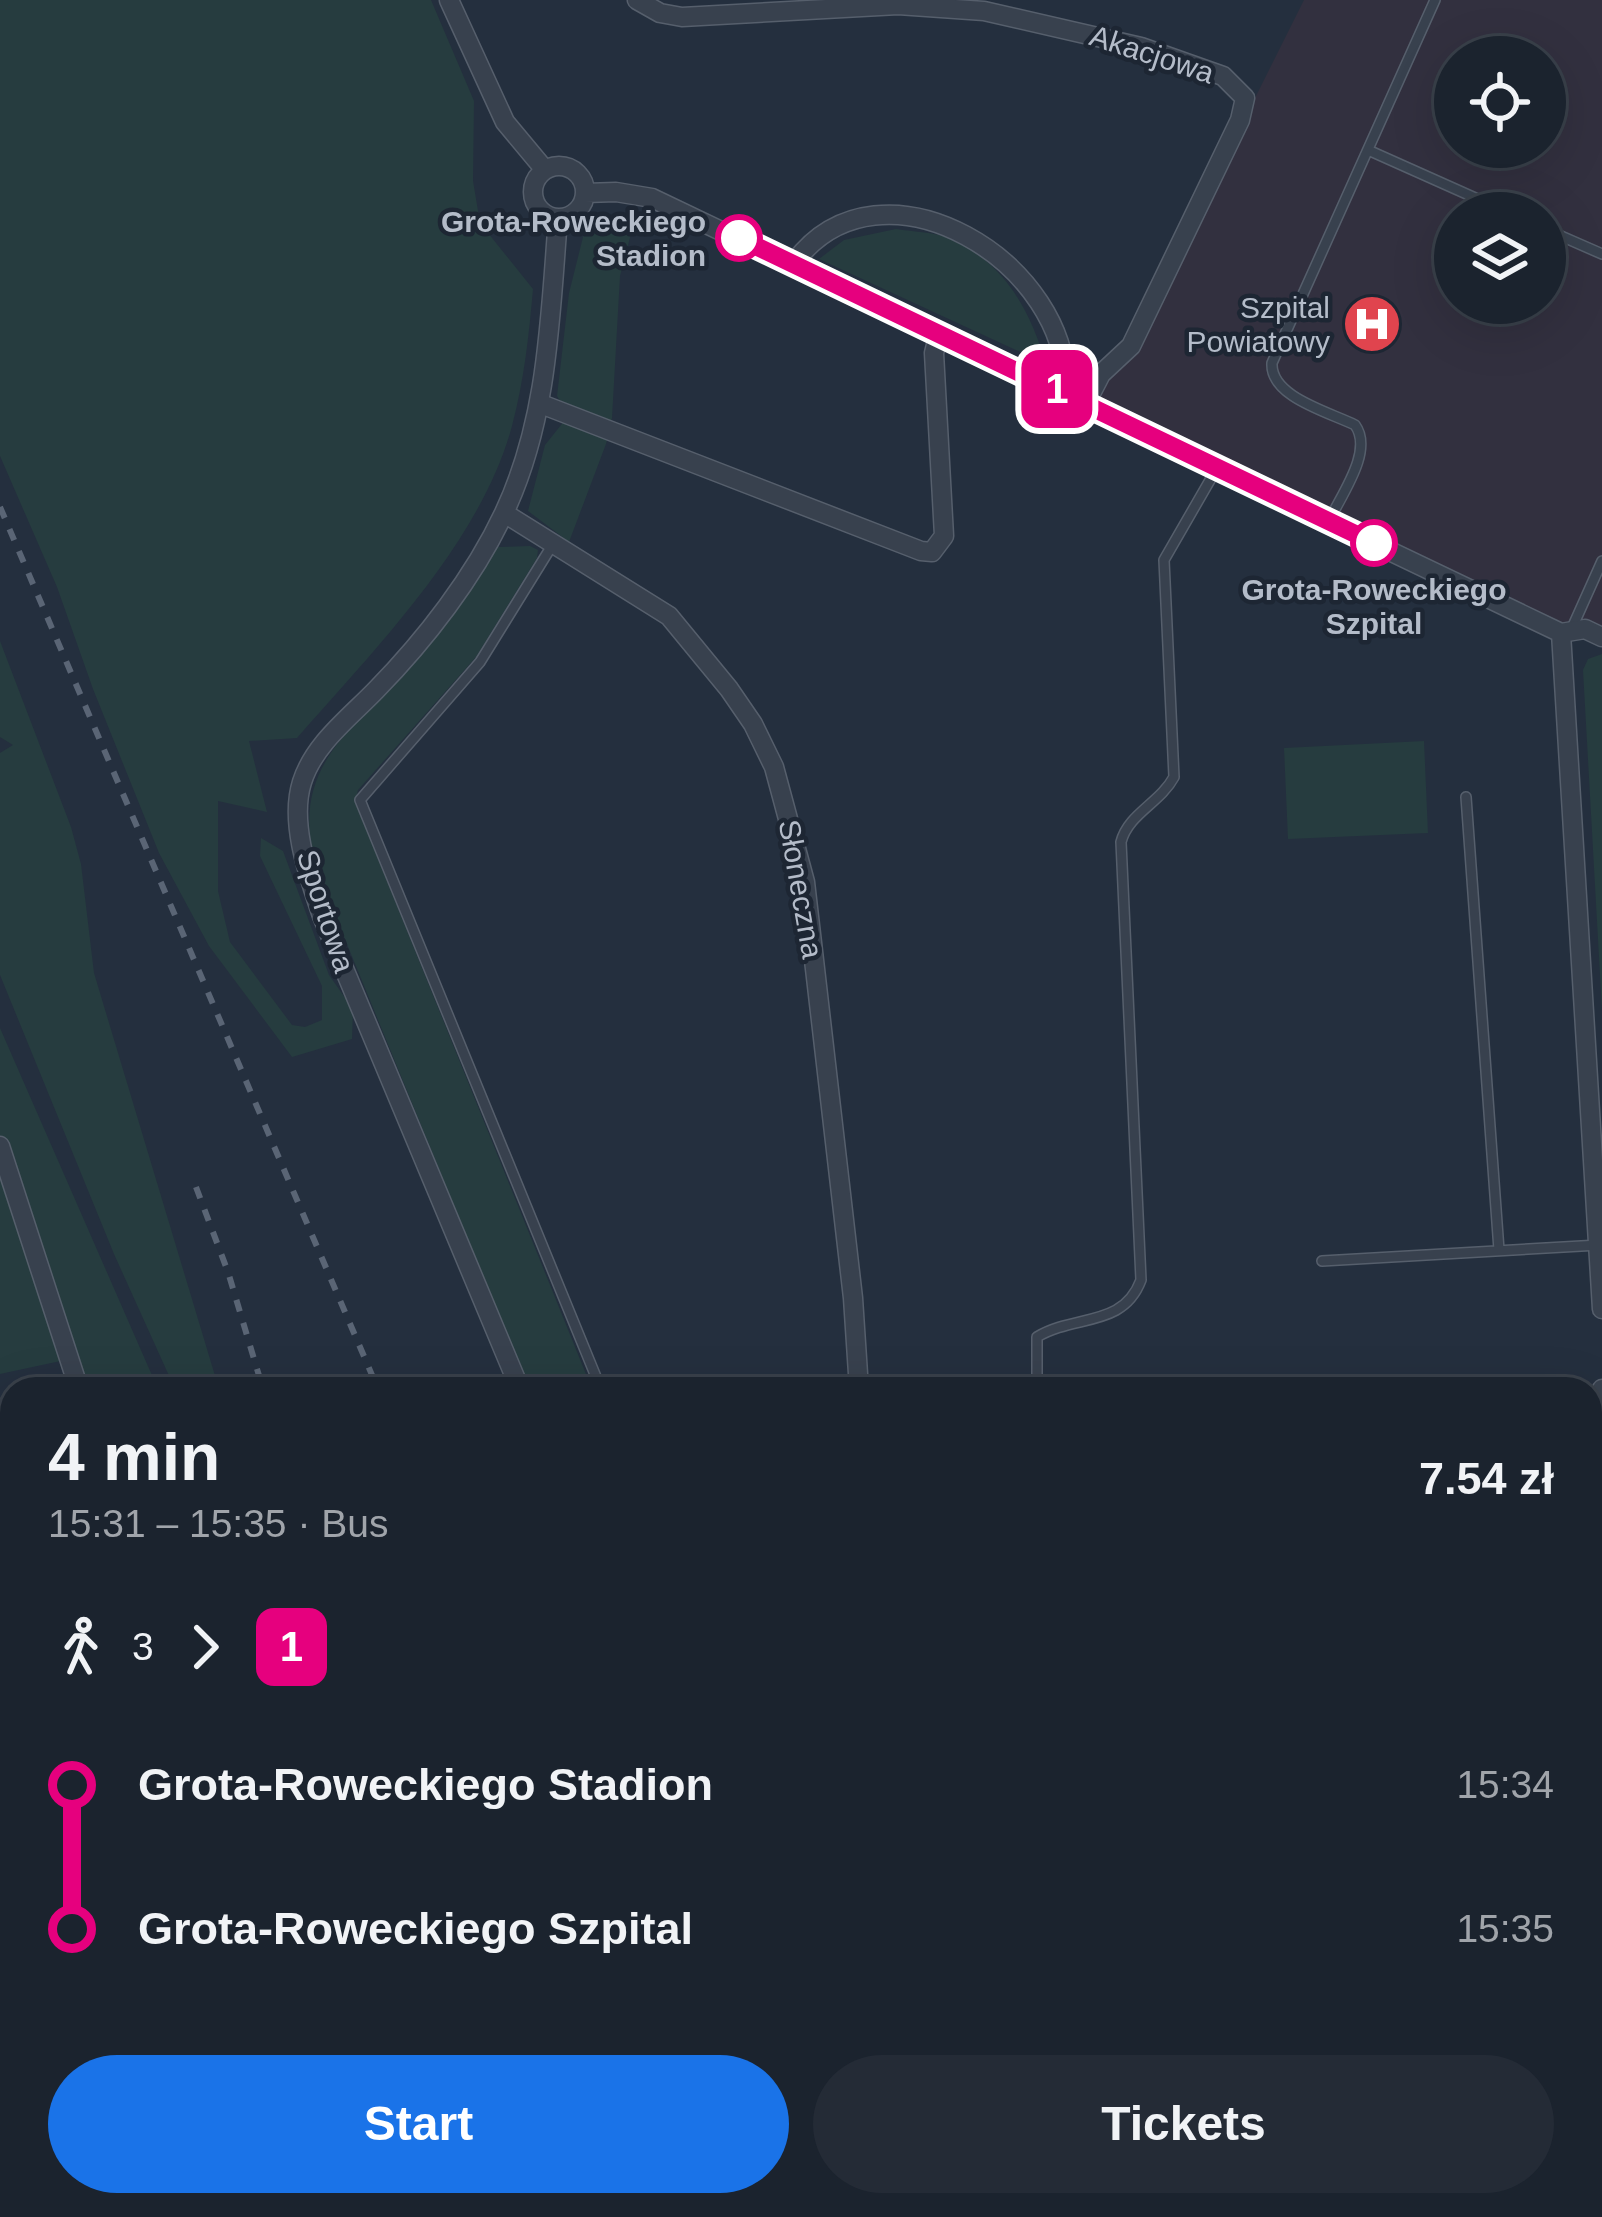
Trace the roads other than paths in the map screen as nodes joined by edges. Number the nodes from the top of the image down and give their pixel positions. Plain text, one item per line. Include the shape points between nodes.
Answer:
1 (449, 0) edge
2 (637, 0) edge
3 (1436, 0) edge
4 (860, 3) edge
5 (758, 7) edge
6 (1368, 150) junction
7 (545, 170) junction
8 (1462, 192) edge
9 (585, 193) junction
10 (558, 218) junction
11 (1566, 238) edge
12 (1602, 254) edge
13 (794, 263) junction
14 (939, 333) junction
15 (1065, 393) junction
16 (1087, 403) junction
17 (541, 404) junction
18 (1218, 467) junction
19 (504, 513) junction
20 (1329, 521) junction
21 (554, 544) junction
22 (1602, 561) edge
23 (1566, 631) junction
24 (1602, 637) edge
25 (1466, 797) dead end
26 (0, 1146) edge
27 (1599, 1245) junction
28 (1499, 1250) junction
29 (1322, 1261) dead end
30 (1602, 1309) edge
31 (76, 1377) edge
32 (515, 1377) edge
33 (596, 1377) edge
34 (859, 1377) edge
35 (1037, 1377) edge

1 - 7 street via 505,122
2 - 5 street, Akacjowa via 682,17
3 - 6 lane
4 - 5 street, Akacjowa
4 - 16 street, Akacjowa via 1026,18 1223,76 1245,98 1131,346 1101,374
6 - 8 lane
6 - 20 lane via 1270,370 1281,388 1355,425 1363,437
7 - 9 street via 572,170
7 - 10 street via 534,199 542,213
9 - 10 street via 580,208
9 - 13 street via 652,198
10 - 17 street, Sportowa
11 - 12 lane
13 - 14 street
13 - 15 street via 822,235 868,218 908,215 946,225 1000,258 1033,292 1064,364
14 - 15 street
14 - 17 street via 944,536 932,552
15 - 16 street
16 - 18 street
17 - 19 street, Sportowa
18 - 20 street
18 - 35 lane via 1164,560 1174,777 1121,842 1141,1280 1120,1310 1037,1337
19 - 21 street, Słoneczna
19 - 32 street, Sportowa via 422,638 320,749 298,806 322,916
20 - 23 street
21 - 33 lane via 480,662 360,800
21 - 34 street, Słoneczna via 669,616 729,689 774,767 805,882
22 - 23 lane
23 - 24 street
23 - 27 street
25 - 28 lane
26 - 31 street
27 - 28 lane
27 - 30 street
28 - 29 lane

